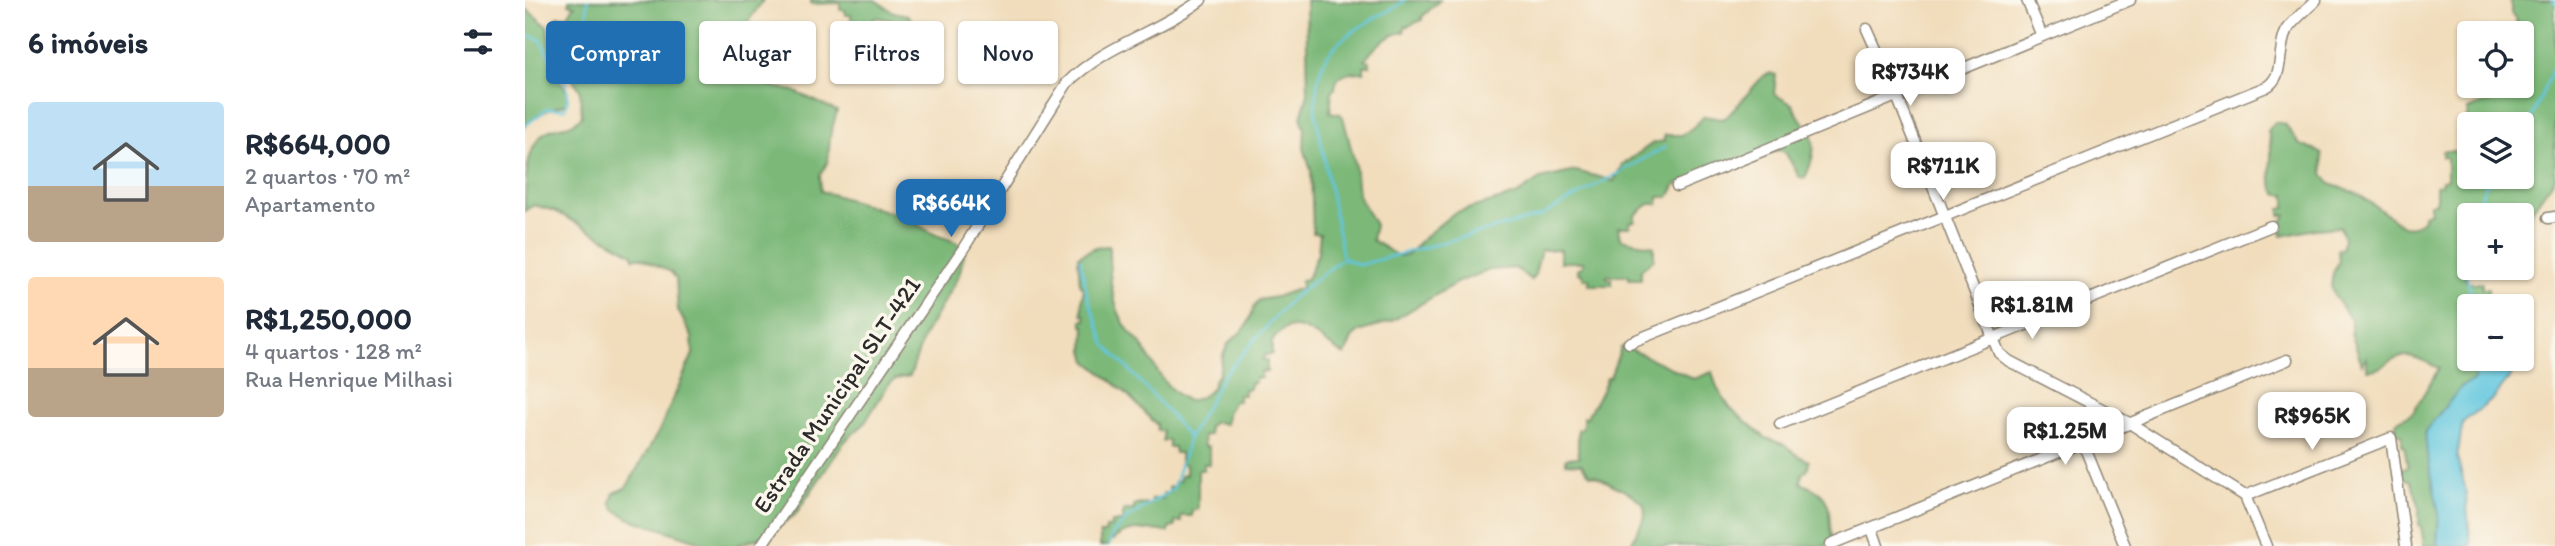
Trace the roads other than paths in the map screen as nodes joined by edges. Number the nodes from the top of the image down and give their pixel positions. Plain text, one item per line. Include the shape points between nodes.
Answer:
1 (1201, 0) edge
2 (2028, 0) edge
3 (2130, 0) edge
4 (2316, 0) edge
5 (1867, 29) dead end
6 (2042, 36) junction
7 (1897, 96) junction
8 (1677, 186) dead end
9 (1945, 218) junction
10 (2271, 226) dead end
11 (1994, 340) junction
12 (1629, 343) dead end
13 (2287, 360) dead end
14 (1780, 424) dead end
15 (2131, 425) junction
16 (2083, 443) junction
17 (2245, 496) junction
18 (1872, 529) junction
19 (1832, 544) dead end
20 (761, 545) edge
21 (1878, 546) edge
22 (2125, 546) edge
23 (2266, 546) edge
24 (2406, 546) edge

1 - 20 street, Estrada Municipal SLT-421 via 1116,47 1066,83 963,248
2 - 6 street
3 - 6 street
4 - 9 street via 2288,29 2276,79 2266,87
5 - 7 street
6 - 7 street
7 - 8 street
7 - 9 street
9 - 11 street
9 - 12 street
10 - 11 street
11 - 14 street
11 - 15 street via 2009,361
13 - 15 street
15 - 16 street
15 - 17 street
16 - 18 street
16 - 22 street
17 - 23 street
17 - 24 street via 2391,438
18 - 19 street
18 - 21 street

